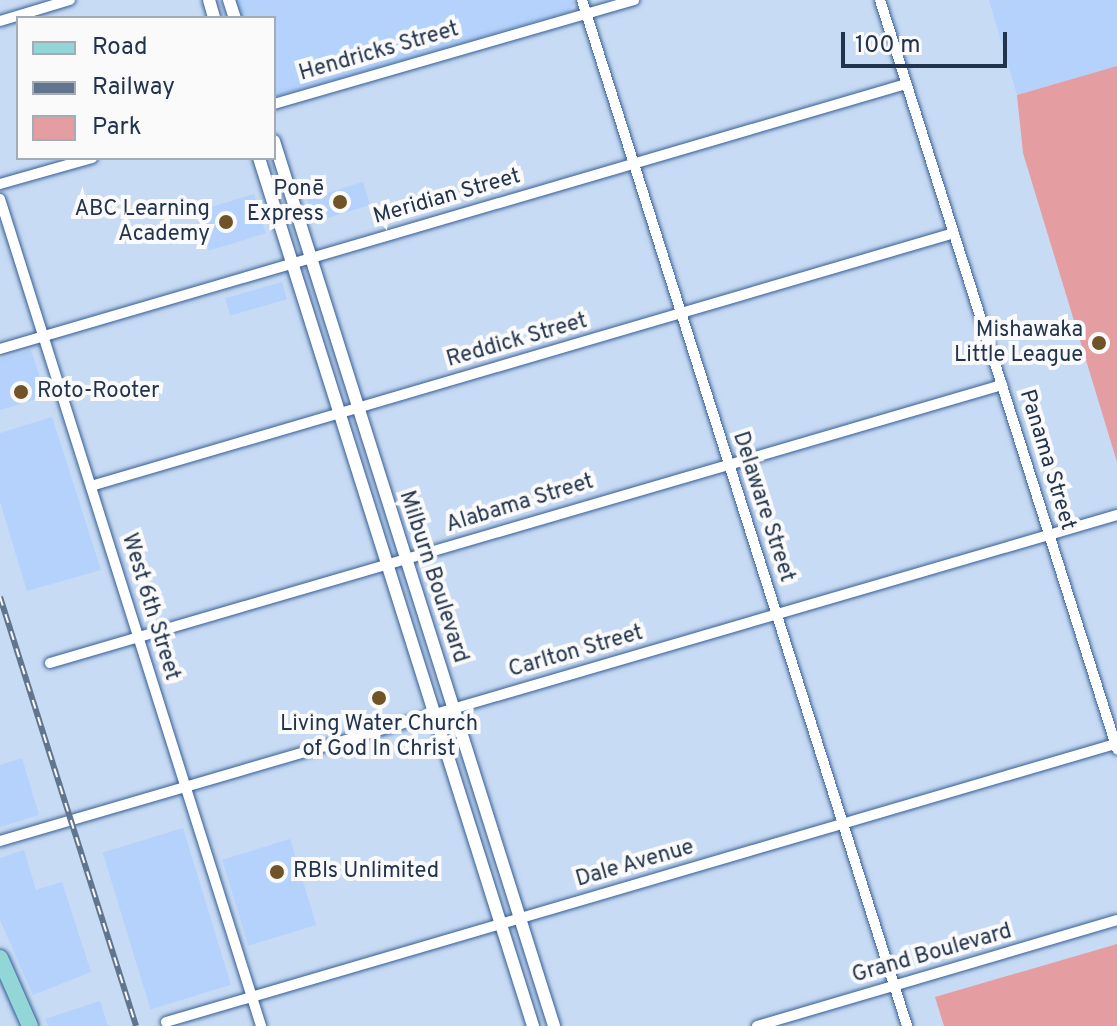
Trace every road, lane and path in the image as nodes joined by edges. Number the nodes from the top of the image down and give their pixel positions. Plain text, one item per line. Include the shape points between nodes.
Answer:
1 (70, 0) edge
2 (582, 0) edge
3 (634, 0) edge
4 (880, 0) edge
5 (586, 14) junction
6 (17, 16) edge
7 (906, 84) junction
8 (276, 103) edge
9 (276, 147) edge
10 (85, 160) edge
11 (260, 160) edge
12 (634, 164) junction
13 (0, 184) edge
14 (0, 199) edge
15 (954, 233) junction
16 (311, 257) junction
17 (292, 263) junction
18 (682, 314) junction
19 (44, 336) junction
20 (0, 349) edge
21 (1002, 385) junction
22 (359, 408) junction
23 (340, 414) junction
24 (729, 464) junction
25 (91, 486) junction
26 (1117, 515) edge
27 (1049, 534) junction
28 (406, 559) junction
29 (387, 564) junction
30 (777, 615) junction
31 (138, 637) junction
32 (50, 663) dead end
33 (454, 709) junction
34 (435, 715) junction
35 (1116, 747) edge
36 (186, 788) junction
37 (843, 824) junction
38 (0, 841) edge
39 (520, 919) junction
40 (1117, 920) edge
41 (501, 924) junction
42 (0, 958) edge
43 (894, 986) junction
44 (252, 997) junction
45 (166, 1022) dead end
46 (30, 1026) edge
47 (261, 1026) edge
48 (533, 1026) edge
49 (554, 1026) edge
50 (757, 1026) edge
51 (907, 1026) edge

1 - 6 street
2 - 5 street, Delaware Street
3 - 5 street, Hendricks Street
4 - 7 street, Panama Street
5 - 8 street, Hendricks Street
5 - 12 street, Delaware Street
7 - 12 street, Meridian Street
7 - 15 street, Panama Street
9 - 16 street, Milburn Boulevard
10 - 13 street
11 - 17 street, Milburn Boulevard
12 - 16 street, Meridian Street
12 - 18 street, Delaware Street
14 - 19 street, West 6th Street
15 - 18 street, Reddick Street
15 - 21 street, Panama Street
16 - 17 street, Meridian Street
16 - 22 street, Milburn Boulevard
17 - 19 street, Meridian Street
17 - 23 street, Milburn Boulevard
18 - 22 street, Reddick Street
18 - 24 street, Delaware Street
19 - 20 street, Meridian Street
19 - 25 street, West 6th Street
21 - 24 street, Alabama Street
21 - 27 street, Panama Street
22 - 23 street, Reddick Street
22 - 28 street, Milburn Boulevard
23 - 25 street, Reddick Street
23 - 29 street, Milburn Boulevard
24 - 28 street, Alabama Street
24 - 30 street, Delaware Street
25 - 31 street, West 6th Street
26 - 27 street, Carlton Street
27 - 30 street, Carlton Street
27 - 35 street, Panama Street
28 - 29 street, Alabama Street
28 - 33 street, Milburn Boulevard
29 - 31 street, Alabama Street
29 - 34 street, Milburn Boulevard
30 - 33 street, Carlton Street
30 - 37 street, Delaware Street
31 - 32 street, Alabama Street
31 - 36 street, West 6th Street
33 - 34 street, Carlton Street
33 - 39 street, Milburn Boulevard
34 - 36 street, Carlton Street
34 - 41 street, Milburn Boulevard
35 - 37 street, Dale Avenue
36 - 38 street, Carlton Street
36 - 44 street, West 6th Street
37 - 39 street, Dale Avenue
37 - 43 street, Delaware Street
39 - 41 street, Dale Avenue
39 - 49 street, Milburn Boulevard
40 - 43 street, Grand Boulevard
41 - 44 street, Dale Avenue
41 - 48 street, Milburn Boulevard
42 - 46 main road
43 - 50 street, Grand Boulevard
43 - 51 street, Delaware Street
44 - 45 street, Dale Avenue
44 - 47 street, West 6th Street

